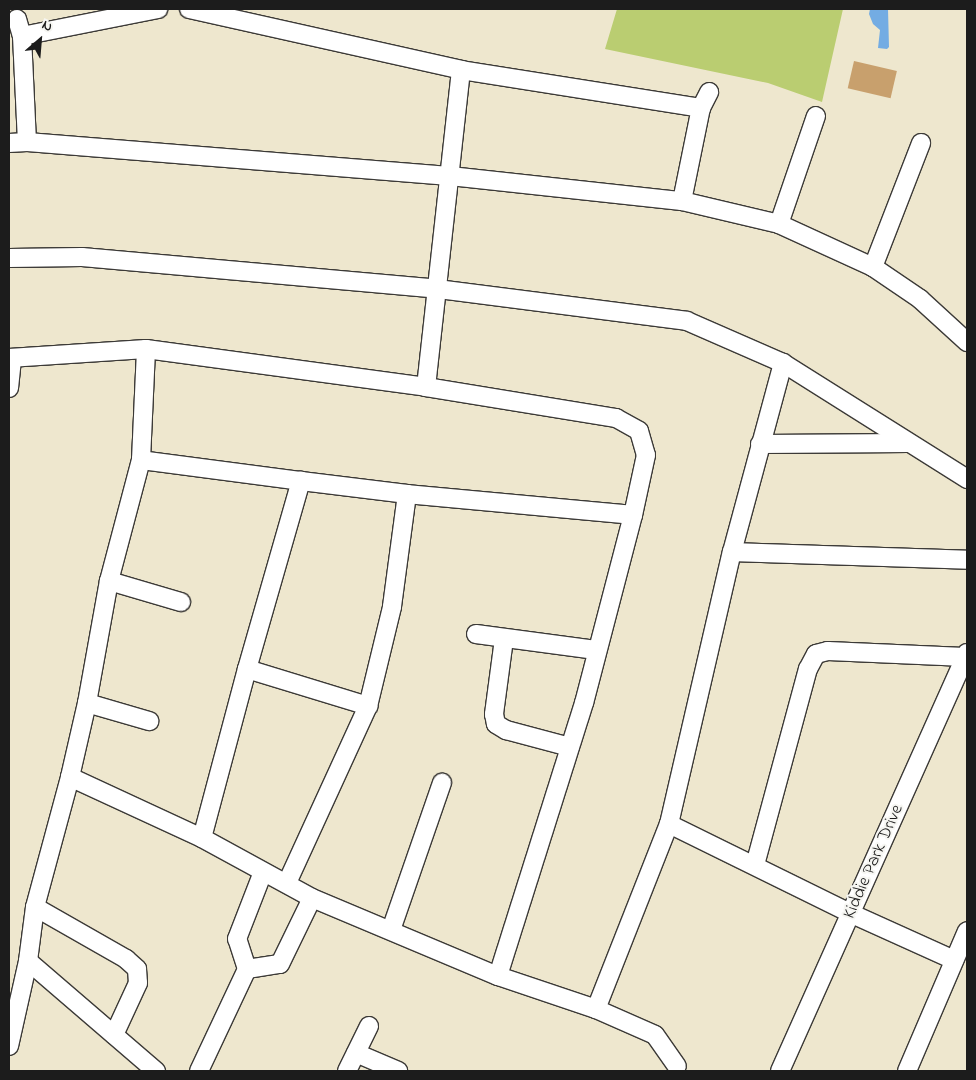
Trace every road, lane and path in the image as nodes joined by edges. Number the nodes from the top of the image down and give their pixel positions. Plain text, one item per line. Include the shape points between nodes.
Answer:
1 (158, 9) edge
2 (188, 9) edge
3 (462, 70) junction
4 (708, 92) dead end
5 (701, 108) junction
6 (816, 116) dead end
7 (27, 142) junction
8 (9, 143) edge
9 (921, 144) dead end
10 (450, 176) junction
11 (682, 201) junction
12 (779, 224) junction
13 (9, 258) edge
14 (872, 267) junction
15 (438, 289) junction
16 (967, 342) edge
17 (146, 349) junction
18 (10, 358) edge
19 (783, 363) junction
20 (426, 387) junction
21 (9, 388) edge
22 (909, 443) junction
23 (760, 444) junction
24 (141, 460) junction
25 (967, 479) edge
26 (301, 482) junction
27 (407, 494) junction
28 (633, 515) junction
29 (732, 552) junction
30 (967, 560) edge
31 (109, 581) junction
32 (181, 602) dead end
33 (476, 634) dead end
34 (504, 639) junction
35 (596, 650) junction
36 (966, 655) edge
37 (247, 669) junction
38 (87, 703) junction
39 (368, 706) junction
40 (149, 721) dead end
41 (570, 747) junction
42 (70, 777) junction
43 (442, 783) dead end
44 (669, 824) junction
45 (202, 838) junction
46 (755, 865) junction
47 (263, 872) junction
48 (287, 883) junction
49 (312, 898) junction
50 (35, 907) junction
51 (852, 914) junction
52 (391, 930) junction
53 (967, 931) edge
54 (954, 960) junction
55 (28, 961) junction
56 (247, 969) junction
57 (498, 976) junction
58 (596, 1009) junction
59 (369, 1026) dead end
60 (114, 1034) junction
61 (9, 1046) edge
62 (356, 1053) junction
63 (677, 1066) dead end
64 (156, 1071) edge
65 (199, 1071) edge
66 (347, 1071) edge
67 (398, 1071) edge
68 (780, 1071) edge
69 (907, 1071) edge

1 - 7 street via 20,28
2 - 3 street
3 - 5 street
3 - 10 street
4 - 5 street
5 - 11 street
6 - 12 street
7 - 8 street
7 - 10 street
9 - 14 street
10 - 11 street
10 - 15 street
11 - 12 street
12 - 14 street
13 - 15 street via 82,257
14 - 16 street via 920,299
15 - 19 street via 687,321
15 - 20 street
17 - 18 street
17 - 20 street
17 - 24 street
18 - 21 street
19 - 22 street
19 - 23 street
20 - 28 street via 616,418 639,431 646,455
22 - 23 street
22 - 25 street
23 - 29 street
24 - 26 street
24 - 31 street
26 - 27 street
26 - 37 street
27 - 28 street
27 - 39 street via 392,607
28 - 35 street
29 - 30 street
29 - 44 street
31 - 32 street
31 - 38 street
33 - 34 street
34 - 35 street
34 - 41 street via 494,714 496,724 506,730
35 - 41 street
36 - 46 street via 828,651 816,654 808,669
36 - 51 street, Kiddie Park Drive
37 - 39 street
37 - 45 street
38 - 40 street
38 - 42 street
39 - 48 street
41 - 57 street
42 - 45 street
42 - 50 street
43 - 52 street
44 - 46 street
44 - 58 street
45 - 47 street
46 - 51 street
47 - 48 street
47 - 56 street via 237,939
48 - 49 street
49 - 52 street
49 - 56 street via 280,964
50 - 55 street
50 - 60 street via 126,959 137,969 138,983
51 - 54 street
51 - 68 street, Kiddie Park Drive
52 - 57 street
53 - 54 street
54 - 69 street
55 - 60 street
55 - 61 street
56 - 65 street
57 - 58 street
58 - 63 street via 655,1035
59 - 62 street
60 - 64 street
62 - 66 street
62 - 67 street

